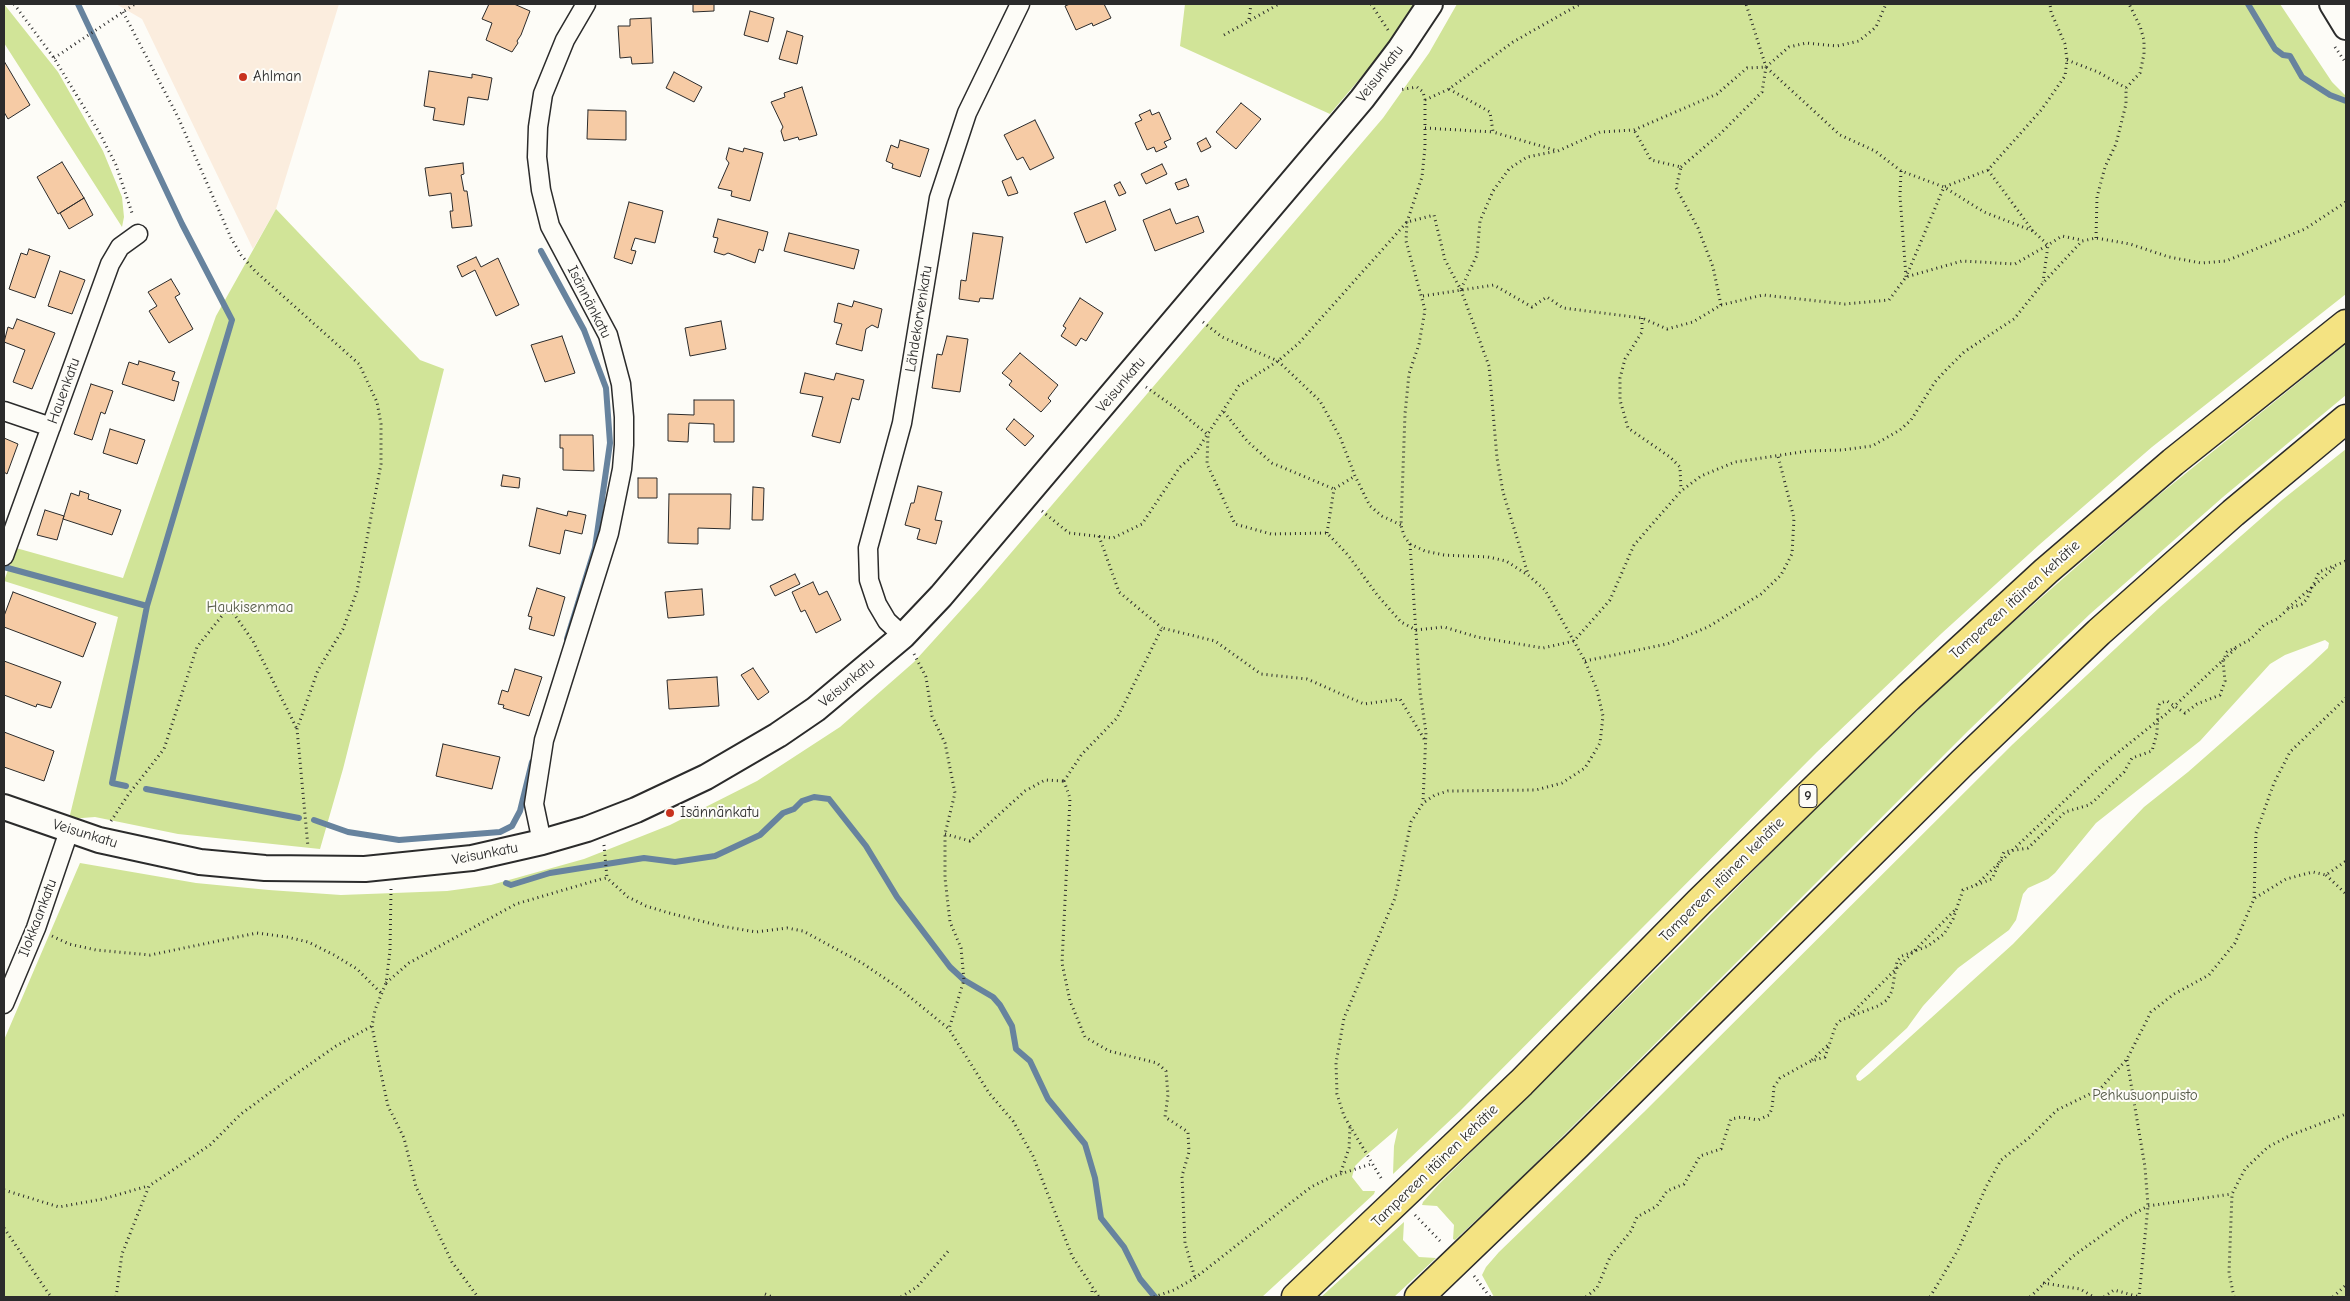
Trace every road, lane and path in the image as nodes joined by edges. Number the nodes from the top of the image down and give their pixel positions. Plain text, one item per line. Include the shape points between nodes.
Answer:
1 (14, 4) edge
2 (135, 4) edge
3 (586, 4) edge
4 (1020, 4) edge
5 (1251, 4) edge
6 (1279, 4) edge
7 (1430, 4) edge
8 (1580, 4) edge
9 (1746, 4) edge
10 (1886, 4) edge
11 (2050, 4) edge
12 (2129, 4) edge
13 (2332, 4) edge
14 (123, 12) junction
15 (1250, 19) junction
16 (2346, 27) edge
17 (1224, 34) dead end
18 (54, 58) junction
19 (2067, 60) junction
20 (1766, 67) junction
21 (2126, 88) junction
22 (1449, 89) junction
23 (1425, 128) junction
24 (1634, 130) junction
25 (1493, 132) junction
26 (1558, 151) junction
27 (1682, 166) junction
28 (1988, 170) junction
29 (1901, 171) junction
30 (1944, 187) junction
31 (2346, 202) edge
32 (1407, 222) junction
33 (2033, 231) junction
34 (138, 234) joint
35 (2096, 238) junction
36 (2082, 241) junction
37 (2048, 245) junction
38 (1906, 277) junction
39 (2043, 283) junction
40 (1461, 290) junction
41 (1423, 296) junction
42 (1721, 305) junction
43 (1181, 314) junction
44 (1642, 318) junction
45 (2346, 324) edge
46 (1278, 361) junction
47 (1142, 384) dead end
48 (4, 411) edge
49 (1224, 412) junction
50 (2346, 419) edge
51 (51, 427) junction
52 (1208, 435) junction
53 (1778, 456) junction
54 (1354, 476) junction
55 (1334, 489) junction
56 (1680, 491) junction
57 (1037, 507) dead end
58 (1401, 525) junction
59 (1327, 533) junction
60 (1099, 536) junction
61 (1410, 544) junction
62 (4, 556) edge
63 (2346, 561) edge
64 (2337, 566) junction
65 (1528, 575) junction
66 (2311, 589) junction
67 (2288, 609) junction
68 (1162, 628) junction
69 (1416, 630) junction
70 (1574, 641) junction
71 (907, 642) junction
72 (1585, 661) junction
73 (2223, 661) junction
74 (2346, 698) edge
75 (2174, 706) junction
76 (2157, 722) junction
77 (297, 729) junction
78 (1426, 742) junction
79 (1064, 781) junction
80 (1423, 803) junction
81 (4, 807) edge
82 (69, 831) junction
83 (945, 834) junction
84 (99, 840) junction
85 (603, 841) dead end
86 (542, 842) junction
87 (595, 844) dead end
88 (2015, 849) junction
89 (2346, 861) edge
90 (606, 863) dead end
91 (1998, 864) junction
92 (390, 868) junction
93 (310, 869) junction
94 (2326, 875) junction
95 (607, 878) junction
96 (1976, 886) junction
97 (2346, 894) edge
98 (2254, 899) junction
99 (1957, 907) junction
100 (36, 928) junction
101 (1913, 952) junction
102 (1894, 973) junction
103 (386, 983) junction
104 (381, 993) junction
105 (4, 1004) edge
106 (1849, 1016) junction
107 (372, 1026) junction
108 (948, 1029) junction
109 (2127, 1059) junction
110 (2346, 1114) edge
111 (1350, 1127) junction
112 (1371, 1164) junction
113 (1341, 1173) junction
114 (1381, 1178) dead end
115 (149, 1186) junction
116 (4, 1190) edge
117 (2232, 1194) junction
118 (2148, 1206) junction
119 (1415, 1214) dead end
120 (4, 1228) edge
121 (1445, 1246) dead end
122 (950, 1249) dead end
123 (1473, 1276) dead end
124 (1194, 1278) junction
125 (2043, 1283) junction
126 (2346, 1285) edge
127 (1092, 1288) junction
128 (765, 1294) dead end
129 (51, 1297) edge
130 (116, 1297) edge
131 (478, 1297) edge
132 (772, 1297) edge
133 (901, 1297) edge
134 (1092, 1297) edge
135 (1100, 1297) edge
136 (1154, 1297) edge
137 (1296, 1297) edge
138 (1419, 1297) edge
139 (1490, 1297) edge
140 (1586, 1297) edge
141 (1930, 1297) edge
142 (2030, 1297) edge
143 (2094, 1297) edge
144 (2104, 1297) edge
145 (2140, 1297) edge
146 (2234, 1297) edge
147 (2333, 1297) edge

1 - 18 path
2 - 14 path
3 - 86 street, Isännänkatu via 565,40 543,94 537,157 550,226 608,335 621,384 624,445 609,533 544,740 534,804
4 - 71 street, Lähdekorvenkatu via 967,113 940,198 902,423 869,542 867,566 874,596 887,621
5 - 15 path
6 - 15 path
7 - 43 street, Veisunkatu via 1362,99
8 - 22 path via 1513,42
9 - 20 path
10 - 20 path via 1876,28 1859,40 1837,46 1806,43 1789,46
11 - 19 path via 2065,44
12 - 21 path via 2140,26 2144,54 2140,73
13 - 16 street
14 - 18 path
14 - 77 path via 178,117 231,238 242,255 359,364 377,402 381,424 381,464 357,591 343,629 318,670
15 - 17 path
18 - 34 path via 116,165
19 - 21 path
19 - 28 path via 2065,76 2042,109
20 - 24 path via 1747,68 1717,94
20 - 27 path via 1762,92
20 - 29 path via 1840,135 1875,151
21 - 35 path via 2126,104 2116,144 2105,167 2097,197
22 - 23 path via 1425,100
22 - 25 path via 1490,112
23 - 25 path
23 - 32 path via 1422,177
24 - 26 path via 1600,132
24 - 27 path via 1651,160
25 - 26 path
26 - 40 path via 1527,157 1509,169 1493,191 1480,221 1478,255
27 - 42 path via 1676,188 1698,228 1713,267
28 - 30 path
28 - 33 path
29 - 30 path
29 - 38 path
30 - 33 path via 1984,212
30 - 38 path
31 - 35 path via 2305,229 2226,261 2201,263 2177,259 2130,244
32 - 40 path via 1434,215 1445,260
32 - 41 path via 1406,241
32 - 46 path via 1299,343
33 - 37 path
34 - 51 street, Hauenkatu via 120,247 110,264
35 - 36 path
36 - 37 path via 2062,236
36 - 39 path
37 - 38 path via 2015,264 1962,261
37 - 39 path
38 - 42 path via 1889,300 1845,304 1763,295
39 - 53 path via 2014,319 1964,352 1944,372 1911,420 1900,430 1872,446
40 - 41 path
40 - 44 path via 1494,285 1532,307 1547,297 1563,308
40 - 65 path via 1489,366 1503,492
41 - 58 path via 1424,324 1410,374 1405,414
42 - 44 path via 1692,322 1667,329
43 - 46 path via 1198,318 1222,337
43 - 71 street, Veisunkatu via 941,596
44 - 56 path via 1642,332 1625,358 1620,378 1620,400 1628,428 1680,467
45 - 137 highway, Tampereen itäinen kehätie / 9 via 2173,462 1908,698 1514,1089
46 - 49 path via 1239,386
46 - 54 path via 1320,401 1340,437
47 - 52 path
48 - 51 street
49 - 52 path
49 - 55 path via 1248,442 1272,463
50 - 138 highway via 2233,513 2099,632
51 - 62 street, Hauenkatu
52 - 59 path via 1207,464 1235,524 1271,534
52 - 60 path via 1180,467 1142,524 1112,538
53 - 56 path via 1735,462 1701,476
53 - 72 path via 1794,518 1792,554 1781,575 1761,594 1708,627 1667,644
54 - 55 path
54 - 58 path via 1370,506
55 - 59 path
56 - 70 path via 1634,545 1610,600
57 - 60 path via 1069,533
58 - 61 path
59 - 69 path via 1401,622
60 - 68 path via 1119,592
61 - 65 path via 1444,555 1506,561
61 - 69 path
63 - 64 path
64 - 66 path
64 - 66 path via 2319,572
65 - 70 path via 1545,590
66 - 67 path
66 - 67 path via 2302,604
67 - 73 path via 2251,639 2227,652
68 - 78 path via 1215,641 1261,674 1307,679 1364,704 1400,700
68 - 79 path via 1117,718 1082,754
69 - 70 path via 1444,627 1477,637 1543,648
69 - 78 path
70 - 72 path
71 - 83 path via 926,677 932,716 945,743 955,793
71 - 86 street, Veisunkatu via 778,736 706,777 636,810
72 - 80 path via 1603,716 1600,744 1585,768 1562,783 1536,790 1448,791
73 - 75 path
73 - 75 path via 2225,681 2220,695 2196,704 2185,713
74 - 98 path via 2290,752 2274,783 2256,833
75 - 76 path
75 - 76 path via 2167,701 2160,702
76 - 88 path via 2100,767
76 - 88 path via 2152,751 2132,758 2122,774 2089,805 2067,811 2028,848
77 - 84 path via 253,642 229,607 197,647 164,749 128,795
77 - 93 path
78 - 80 path
79 - 83 path via 1045,780 1025,791 970,841
79 - 124 path via 1070,798 1062,963 1070,1001 1085,1037 1109,1050 1157,1064 1166,1071 1168,1095 1165,1117 1188,1132 1189,1152 1182,1176 1185,1242
80 - 111 path via 1411,822 1395,898 1344,1018 1336,1063 1337,1094
81 - 82 street, Veisunkatu
82 - 84 street, Veisunkatu
82 - 100 street, Ilokkaankatu
83 - 108 path via 950,922 961,948 964,980
84 - 93 street, Veisunkatu via 200,862
85 - 87 path
86 - 92 street, Veisunkatu via 472,858
88 - 91 path via 2004,852
89 - 94 path
90 - 95 path
91 - 96 path
91 - 96 path via 1992,879
92 - 93 street, Veisunkatu
92 - 103 path via 392,915
94 - 97 path
94 - 98 path via 2313,872 2286,878
95 - 103 path via 516,904 409,963
95 - 108 path via 628,896 669,913 756,932 787,928 803,931 862,962 900,988
96 - 99 path via 1963,890
98 - 109 path via 2235,943 2209,975 2174,994 2152,1012
99 - 101 path
99 - 101 path via 1950,927 1940,938
100 - 104 path via 69,944 150,955 257,933 287,937 334,954 357,969
100 - 105 street, Ilokkaankatu
101 - 102 path
101 - 102 path via 1898,958
102 - 106 path
102 - 106 path via 1892,992 1887,1000
103 - 104 path
104 - 107 path
106 - 140 path via 1838,1022 1825,1056 1777,1081 1769,1115 1758,1120 1732,1119 1721,1149 1700,1156 1684,1184 1667,1191 1657,1206 1638,1217 1610,1257 1597,1288
107 - 115 path via 336,1046 286,1081 241,1114 210,1145
107 - 131 path via 388,1106 404,1138 416,1187 452,1262
108 - 127 path via 989,1093 1013,1121 1033,1156 1072,1256
109 - 118 path via 2145,1167
109 - 141 path via 2100,1089 2057,1110 2001,1160 1958,1250
110 - 117 path via 2268,1147 2245,1169
111 - 112 path
111 - 113 path via 1349,1148
112 - 113 path
112 - 114 path
113 - 124 path via 1311,1187
115 - 116 path via 59,1207
115 - 130 path via 122,1254
117 - 118 path
117 - 146 path via 2229,1273
118 - 125 path via 2072,1257
118 - 145 path
119 - 121 path
120 - 129 path
122 - 133 path via 917,1287
123 - 139 path
124 - 136 path
125 - 142 path
125 - 143 path via 2080,1289
126 - 147 path
127 - 134 path
127 - 135 path
128 - 132 path
144 - 145 path via 2114,1290

